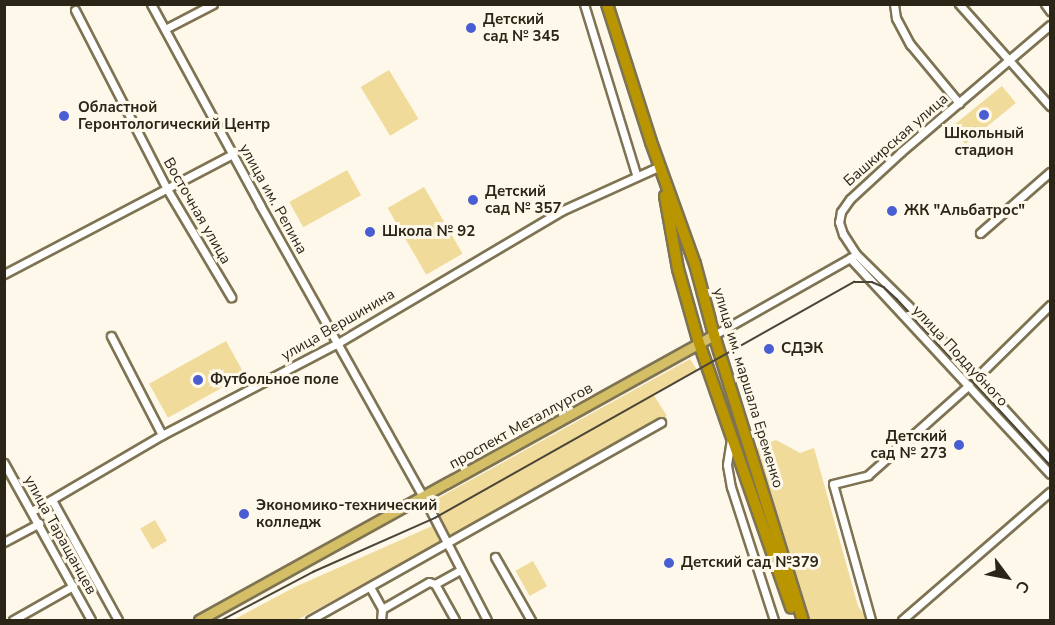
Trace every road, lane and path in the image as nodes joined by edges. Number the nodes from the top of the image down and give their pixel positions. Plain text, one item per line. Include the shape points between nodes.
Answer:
1 (151, 4) edge
2 (213, 4) edge
3 (584, 4) edge
4 (607, 4) edge
5 (894, 4) edge
6 (959, 4) edge
7 (1045, 4) edge
8 (75, 10) dead end
9 (1050, 11) edge
10 (1050, 25) edge
11 (165, 30) junction
12 (1009, 60) junction
13 (958, 103) junction
14 (1050, 106) edge
15 (233, 154) junction
16 (660, 166) junction
17 (1050, 172) edge
18 (636, 174) junction
19 (167, 189) junction
20 (980, 233) dead end
21 (853, 256) junction
22 (695, 264) junction
23 (678, 269) junction
24 (4, 273) edge
25 (895, 293) joint
26 (231, 297) dead end
27 (1050, 305) edge
28 (714, 334) junction
29 (111, 336) dead end
30 (338, 343) junction
31 (699, 343) junction
32 (975, 378) junction
33 (969, 385) junction
34 (661, 422) dead end
35 (746, 433) junction
36 (162, 435) junction
37 (732, 437) junction
38 (1050, 459) edge
39 (4, 463) edge
40 (1050, 474) edge
41 (1050, 492) edge
42 (424, 498) junction
43 (52, 500) junction
44 (32, 511) junction
45 (39, 523) junction
46 (4, 542) edge
47 (447, 544) junction
48 (495, 557) dead end
49 (460, 570) junction
50 (435, 584) junction
51 (73, 586) junction
52 (370, 587) junction
53 (382, 609) junction
54 (13, 621) edge
55 (91, 621) edge
56 (118, 621) edge
57 (199, 621) edge
58 (310, 621) edge
59 (381, 621) edge
60 (455, 621) edge
61 (487, 621) edge
62 (531, 621) edge
63 (774, 621) edge
64 (796, 621) edge
65 (803, 621) edge
66 (872, 621) edge
67 (902, 621) edge

1 - 11 street, улица им. Репина
2 - 11 street
3 - 18 street
4 - 16 highway, улица им. маршала Еременко
5 - 13 street via 896,18 910,44
6 - 12 street
7 - 9 street
8 - 19 street, Восточная улица
10 - 12 street, Башкирская улица
11 - 15 street, улица им. Репина
12 - 13 street, Башкирская улица
12 - 14 street
13 - 21 street, Башкирская улица via 844,205 839,222
15 - 19 street
15 - 30 street, улица им. Репина
16 - 18 street, улица Вершинина
16 - 22 highway, улица им. маршала Еременко
16 - 23 highway, улица им. маршала Еременко
17 - 20 street
18 - 30 street, улица Вершинина via 561,211
19 - 24 street
19 - 26 street, Восточная улица
21 - 25 street, Башкирская улица
21 - 28 street, проспект Металлургов
21 - 33 street, улица Поддубного
22 - 23 highway
22 - 28 highway, улица им. маршала Еременко
23 - 31 highway, улица им. маршала Еременко
25 - 32 street, улица Поддубного
27 - 32 street
28 - 31 main road, проспект Металлургов
28 - 35 highway, улица им. маршала Еременко
29 - 36 street
30 - 36 street, улица Вершинина
30 - 42 street, улица им. Репина
31 - 37 highway, улица им. маршала Еременко
31 - 42 main road, проспект Металлургов
32 - 38 street, улица Поддубного
33 - 40 street, улица Поддубного
33 - 66 street via 868,475 833,484
34 - 47 street
35 - 37 highway
35 - 65 highway, улица им. маршала Еременко
36 - 43 street, улица Вершинина
37 - 63 street via 727,465 731,487
37 - 64 highway, улица им. маршала Еременко
39 - 44 street, улица Таращанцев
41 - 67 street
42 - 47 street, улица им. Репина
42 - 57 main road, проспект Металлургов
43 - 44 street, улица Вершинина
43 - 56 street, улица Таращанцев
44 - 45 street, улица Таращанцев
45 - 46 street
45 - 51 street, улица Таращанцев
47 - 49 street, улица им. Репина
47 - 52 street
48 - 62 street
49 - 50 street
49 - 61 street, улица им. Репина
50 - 53 street via 429,582
50 - 60 street
51 - 54 street
51 - 55 street, улица Таращанцев
52 - 53 street
52 - 58 street
53 - 59 street

